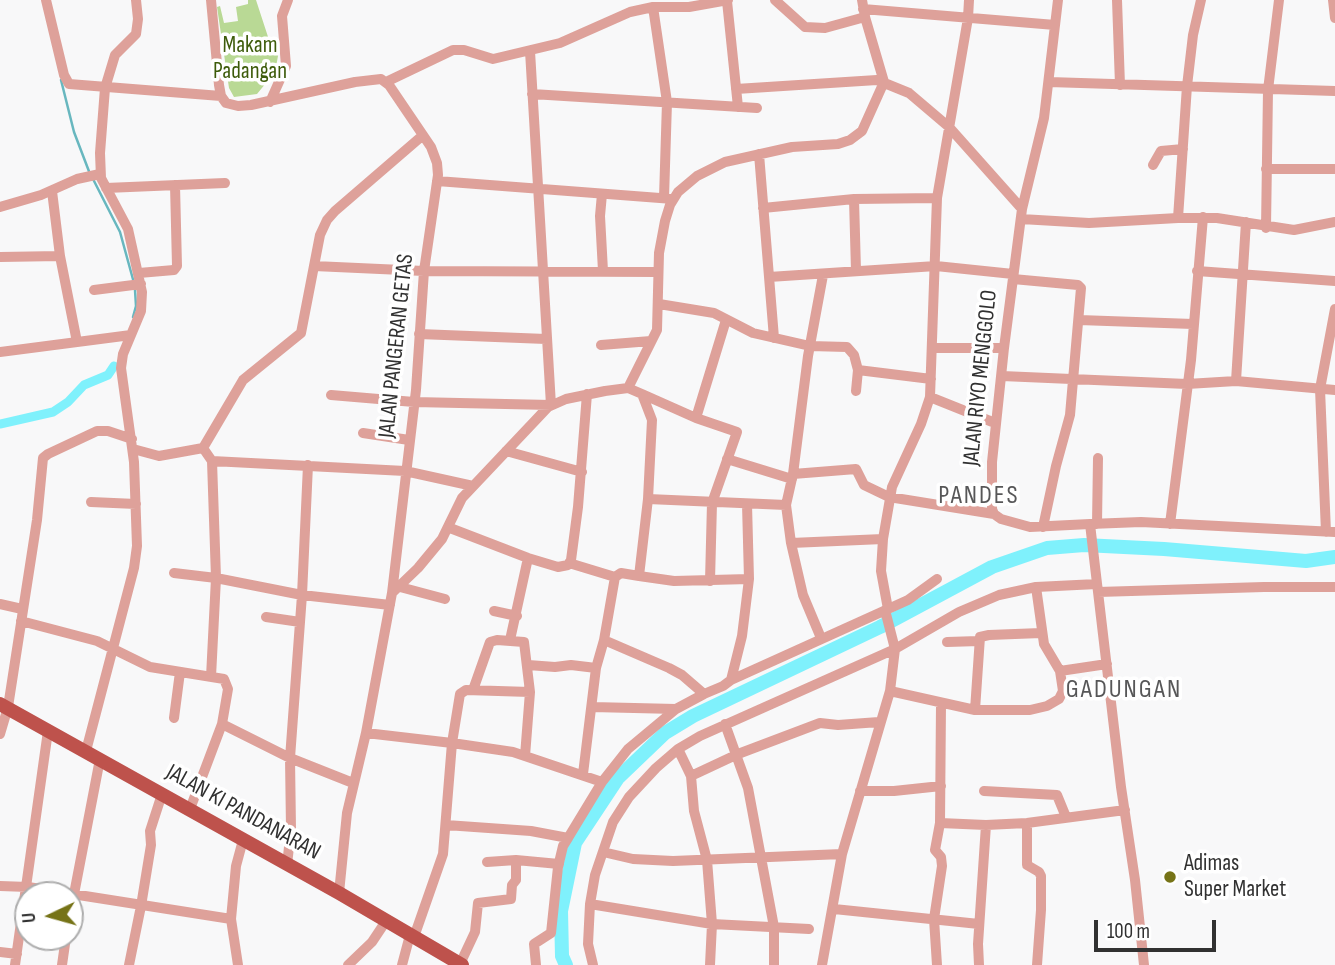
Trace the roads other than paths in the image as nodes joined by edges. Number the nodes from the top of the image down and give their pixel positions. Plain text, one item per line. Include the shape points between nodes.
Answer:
1 (46, 0) edge
2 (136, 0) edge
3 (211, 0) edge
4 (288, 0) edge
5 (727, 0) edge
6 (775, 0) edge
7 (969, 0) edge
8 (1058, 0) edge
9 (1117, 0) edge
10 (1201, 0) edge
11 (1279, 0) edge
12 (1333, 0) edge
13 (653, 7) junction
14 (863, 9) edge
15 (1335, 18) edge
16 (968, 19) junction
17 (1055, 25) junction
18 (530, 51) junction
19 (386, 82) junction
20 (1049, 82) junction
21 (883, 84) junction
22 (1120, 85) junction
23 (1187, 86) junction
24 (105, 88) junction
25 (736, 89) junction
26 (1268, 90) junction
27 (1335, 91) edge
28 (532, 94) junction
29 (221, 96) junction
30 (270, 102) junction
31 (667, 102) junction
32 (738, 107) junction
33 (757, 108) dead end
34 (949, 127) junction
35 (426, 141) junction
36 (1184, 149) junction
37 (759, 153) junction
38 (1153, 165) dead end
39 (1266, 169) junction
40 (1335, 169) edge
41 (100, 174) junction
42 (437, 181) junction
43 (225, 183) dead end
44 (175, 185) junction
45 (106, 188) junction
46 (538, 189) junction
47 (52, 191) junction
48 (602, 194) junction
49 (669, 198) junction
50 (937, 198) junction
51 (853, 199) junction
52 (0, 207) edge
53 (763, 208) junction
54 (1021, 214) junction
55 (1203, 217) junction
56 (1178, 218) junction
57 (1246, 222) junction
58 (1335, 222) edge
59 (1266, 228) junction
60 (61, 256) junction
61 (0, 257) edge
62 (314, 266) junction
63 (936, 266) junction
64 (424, 271) junction
65 (543, 271) junction
66 (603, 271) junction
67 (856, 271) junction
68 (1197, 271) junction
69 (658, 272) junction
70 (823, 275) junction
71 (1244, 275) junction
72 (1013, 276) junction
73 (769, 277) junction
74 (1335, 281) edge
75 (137, 282) junction
76 (94, 290) dead end
77 (659, 304) junction
78 (1335, 309) edge
79 (726, 320) junction
80 (1079, 320) junction
81 (1192, 324) junction
82 (419, 334) junction
83 (126, 336) junction
84 (774, 338) junction
85 (546, 339) junction
86 (652, 341) junction
87 (77, 342) junction
88 (601, 345) dead end
89 (810, 346) junction
90 (933, 348) junction
91 (1004, 348) junction
92 (0, 352) edge
93 (858, 370) junction
94 (1002, 376) junction
95 (932, 379) junction
96 (1074, 379) junction
97 (1236, 382) junction
98 (1186, 384) junction
99 (628, 388) junction
100 (1320, 389) junction
101 (1335, 390) edge
102 (856, 391) dead end
103 (331, 394) dead end
104 (587, 394) junction
105 (642, 394) junction
106 (930, 397) junction
107 (414, 402) junction
108 (551, 405) junction
109 (696, 418) junction
110 (995, 423) junction
111 (363, 433) dead end
112 (409, 440) junction
113 (133, 451) junction
114 (506, 451) junction
115 (207, 455) junction
116 (1098, 458) dead end
117 (727, 459) junction
118 (308, 465) junction
119 (405, 471) junction
120 (582, 472) junction
121 (792, 476) junction
122 (473, 486) junction
123 (1329, 486) edge
124 (889, 497) junction
125 (648, 499) junction
126 (90, 502) dead end
127 (712, 503) junction
128 (136, 504) junction
129 (747, 504) junction
130 (786, 505) junction
131 (994, 514) junction
132 (1170, 524) junction
133 (1093, 525) junction
134 (1044, 527) junction
135 (450, 528) junction
136 (1330, 532) edge
137 (883, 539) junction
138 (791, 542) junction
139 (528, 558) junction
140 (569, 563) junction
141 (174, 573) dead end
142 (639, 576) junction
143 (615, 577) junction
144 (216, 578) junction
145 (749, 579) junction
146 (937, 579) dead end
147 (710, 581) junction
148 (1036, 587) junction
149 (1335, 587) edge
150 (1097, 588) junction
151 (302, 595) junction
152 (394, 595) junction
153 (445, 599) dead end
154 (0, 604) edge
155 (886, 610) junction
156 (494, 611) dead end
157 (22, 615) junction
158 (517, 616) junction
159 (266, 617) dead end
160 (300, 622) junction
161 (1041, 633) junction
162 (821, 638) junction
163 (510, 640) junction
164 (604, 640) junction
165 (979, 641) junction
166 (947, 642) dead end
167 (894, 644) junction
168 (112, 649) junction
169 (1107, 664) junction
170 (528, 665) junction
171 (596, 668) junction
172 (1060, 671) junction
173 (180, 672) junction
174 (211, 677) junction
175 (731, 680) junction
176 (473, 690) junction
177 (890, 691) junction
178 (530, 692) junction
179 (704, 694) junction
180 (941, 704) junction
181 (4, 706) edge
182 (592, 707) junction
183 (676, 709) junction
184 (975, 710) junction
185 (174, 718) dead end
186 (725, 723) junction
187 (879, 723) junction
188 (222, 724) junction
189 (48, 731) junction
190 (366, 733) junction
191 (0, 734) edge
192 (452, 743) junction
193 (678, 749) junction
194 (86, 751) junction
195 (738, 754) junction
196 (525, 756) junction
197 (290, 758) junction
198 (100, 759) junction
199 (583, 774) junction
200 (691, 776) junction
201 (353, 782) junction
202 (602, 782) junction
203 (941, 786) junction
204 (860, 790) junction
205 (984, 791) dead end
206 (162, 794) junction
207 (190, 809) junction
208 (1125, 810) junction
209 (1066, 817) junction
210 (1027, 823) junction
211 (940, 824) junction
212 (446, 825) junction
213 (986, 825) junction
214 (568, 838) junction
215 (243, 839) junction
216 (603, 852) junction
217 (842, 854) junction
218 (762, 858) junction
219 (516, 860) junction
220 (707, 860) junction
221 (487, 862) dead end
222 (558, 864) junction
223 (287, 865) junction
224 (28, 881) edge
225 (77, 881) edge
226 (339, 893) junction
227 (84, 897) edge
228 (590, 904) junction
229 (141, 906) junction
230 (834, 909) junction
231 (231, 919) junction
232 (934, 919) junction
233 (386, 921) junction
234 (712, 924) junction
235 (979, 924) junction
236 (774, 927) junction
237 (809, 929) dead end
238 (412, 936) junction
239 (0, 951) edge
240 (16, 959) edge
241 (129, 965) edge
242 (238, 965) edge
243 (348, 965) edge
244 (402, 965) edge
245 (461, 965) edge
246 (536, 965) edge
247 (593, 965) edge
248 (710, 965) edge
249 (774, 965) edge
250 (822, 965) edge
251 (937, 965) edge
252 (979, 965) edge
253 (1037, 965) edge
254 (1144, 965) edge

1 - 24 street via 68,82
2 - 24 street via 136,34 115,55
3 - 29 street
4 - 30 street via 282,16 286,66
5 - 13 street
5 - 25 street
6 - 14 street via 805,27 825,28
7 - 16 street
8 - 17 street, JALAN RIYO MENGGOLO
9 - 22 street
10 - 23 street
11 - 26 street
12 - 15 street
13 - 18 street
13 - 31 street
14 - 16 street
14 - 21 street
16 - 17 street
16 - 34 street
17 - 20 street, JALAN RIYO MENGGOLO
18 - 19 street via 489,59 453,50
18 - 28 street
19 - 30 street via 372,79
19 - 35 street, JALAN PANGERAN GETAS
20 - 22 street
20 - 54 street, JALAN RIYO MENGGOLO
21 - 25 street via 877,80
21 - 34 street via 914,96
21 - 37 street via 862,131 850,140
22 - 23 street
23 - 26 street
23 - 36 street
24 - 29 street
24 - 41 street
25 - 32 street
26 - 27 street
26 - 39 street
28 - 31 street
28 - 46 street
29 - 30 street via 233,106
31 - 32 street
31 - 49 street
32 - 33 street
34 - 50 street
34 - 54 street
35 - 42 street, JALAN PANGERAN GETAS via 437,163
35 - 62 street via 335,211 322,230
36 - 38 street via 1161,151
36 - 56 street
37 - 49 street via 707,170
37 - 53 street
39 - 40 street
39 - 59 street
41 - 45 street
41 - 47 street
42 - 46 street
42 - 64 street, JALAN PANGERAN GETAS
43 - 44 street
44 - 45 street
44 - 75 street via 177,266
45 - 75 street via 128,229
46 - 48 street
46 - 65 street
47 - 52 street
47 - 60 street
48 - 49 street
48 - 66 street
49 - 69 street
50 - 51 street
50 - 63 street
51 - 53 street
51 - 67 street
53 - 73 street
54 - 56 street via 1088,223
54 - 72 street, JALAN RIYO MENGGOLO
55 - 56 street
55 - 57 street
55 - 68 street
57 - 59 street
57 - 71 street
58 - 59 street via 1299,230
60 - 61 street
60 - 87 street
62 - 64 street
62 - 115 street via 301,333 243,380
63 - 67 street
63 - 72 street
63 - 90 street
64 - 65 street
64 - 82 street, JALAN PANGERAN GETAS
65 - 66 street
65 - 85 street
66 - 69 street
67 - 70 street
68 - 71 street
68 - 81 street
69 - 77 street
70 - 73 street
70 - 89 street
71 - 74 street
71 - 97 street
72 - 80 street via 1081,286
72 - 91 street, JALAN RIYO MENGGOLO
73 - 84 street
75 - 76 street
75 - 83 street via 141,311
77 - 79 street via 714,313
77 - 86 street
78 - 100 street
79 - 84 street
79 - 109 street
80 - 81 street
80 - 96 street
81 - 98 street
82 - 85 street
82 - 107 street, JALAN PANGERAN GETAS
83 - 87 street
83 - 113 street via 121,368
84 - 89 street
85 - 108 street
86 - 88 street
86 - 99 street
87 - 92 street
89 - 93 street via 847,347
89 - 121 street
90 - 91 street
90 - 95 street
91 - 94 street, JALAN RIYO MENGGOLO
93 - 95 street
93 - 102 street
94 - 96 street
94 - 110 street, JALAN RIYO MENGGOLO
95 - 106 street
96 - 98 street
96 - 134 street
97 - 98 street
97 - 100 street
98 - 132 street
99 - 104 street
99 - 105 street
100 - 101 street
100 - 123 street
103 - 107 street
104 - 108 street
104 - 120 street
105 - 109 street
105 - 125 street via 652,417
106 - 110 street
106 - 124 street
107 - 108 street
107 - 112 street, JALAN PANGERAN GETAS
108 - 114 street
109 - 117 street via 737,432
110 - 131 street, JALAN RIYO MENGGOLO
111 - 112 street
112 - 119 street, JALAN PANGERAN GETAS
113 - 115 street
113 - 128 street
113 - 157 street via 108,431 97,431 44,457
114 - 120 street
114 - 122 street
115 - 118 street
115 - 144 street
116 - 133 street
117 - 121 street
117 - 127 street
118 - 119 street
118 - 151 street
119 - 122 street
119 - 152 street, JALAN PANGERAN GETAS
120 - 140 street
121 - 124 street via 856,469 864,485
121 - 130 street
122 - 135 street via 462,498
123 - 136 street
124 - 131 street
124 - 137 street
125 - 127 street
125 - 142 street
126 - 128 street
127 - 129 street
127 - 147 street
128 - 168 street via 135,562
129 - 130 street
129 - 145 street
130 - 138 street
131 - 134 street via 1012,523
132 - 133 street
132 - 136 street
133 - 134 street
133 - 150 street
135 - 139 street
135 - 152 street
137 - 138 street
137 - 155 street
138 - 162 street via 803,595
139 - 140 street via 558,567
139 - 158 street
140 - 143 street
141 - 144 street
142 - 143 street via 621,573
142 - 147 street
143 - 164 street
144 - 151 street
144 - 174 street
145 - 147 street
145 - 175 street
146 - 155 street
148 - 150 street
148 - 161 street
148 - 167 street via 983,601
149 - 150 street
150 - 169 street
151 - 152 street
151 - 160 street
152 - 153 street
152 - 190 street, JALAN PANGERAN GETAS
154 - 157 street
155 - 162 street
155 - 167 street
156 - 158 street
157 - 168 street
157 - 181 street
158 - 163 street
159 - 160 street
160 - 197 street
161 - 165 street via 981,636
161 - 172 street
162 - 175 street
163 - 170 street via 525,643
163 - 176 street via 489,643
164 - 171 street
164 - 179 street via 682,675
165 - 166 street
165 - 184 street
167 - 177 street
167 - 186 street
168 - 173 street via 142,665
168 - 194 street
169 - 172 street
169 - 208 street
170 - 171 street
170 - 178 street
171 - 182 street
172 - 184 street via 1062,695 1053,704 1030,710
173 - 174 street
173 - 185 street
174 - 188 street via 228,684
175 - 179 street
176 - 178 street
176 - 192 street via 458,696
177 - 180 street
177 - 187 street
178 - 196 street
179 - 183 street
180 - 184 street
180 - 203 street
181 - 189 main road, JALAN KI PANDANARAN
181 - 191 street
182 - 183 street
182 - 199 street
183 - 202 street via 628,749
186 - 193 street
186 - 195 street
187 - 195 street via 820,723
187 - 204 street
188 - 197 street
188 - 207 street
189 - 194 main road, JALAN KI PANDANARAN
189 - 224 street
190 - 192 street
190 - 201 street, JALAN PANGERAN GETAS
192 - 196 street
192 - 212 street
193 - 200 street
193 - 216 street via 629,797 613,822
194 - 198 main road, JALAN KI PANDANARAN
195 - 200 street
195 - 218 street
196 - 199 street
197 - 201 street
197 - 223 street
198 - 206 main road, JALAN KI PANDANARAN
198 - 225 street
199 - 202 street
200 - 220 street via 694,811
201 - 226 street, JALAN PANGERAN GETAS
202 - 214 street
203 - 204 street
203 - 211 street
204 - 217 street
205 - 209 street via 1057,795
206 - 207 main road, JALAN KI PANDANARAN
206 - 229 street via 150,831
207 - 215 main road, JALAN KI PANDANARAN
208 - 209 street
208 - 254 street
209 - 210 street
210 - 213 street
210 - 253 street via 1027,865 1041,876
211 - 213 street
211 - 232 street via 935,850 942,866
212 - 214 street
212 - 238 street via 443,854
213 - 235 street
214 - 222 street
215 - 223 main road, JALAN KI PANDANARAN
215 - 231 street
216 - 220 street via 650,861
216 - 228 street
217 - 218 street
217 - 230 street
218 - 220 street
218 - 236 street
219 - 221 street
219 - 222 street
219 - 245 street via 511,899 478,903 475,932
220 - 234 street
222 - 246 street via 551,933 535,942
223 - 226 main road, JALAN KI PANDANARAN
226 - 233 main road, JALAN KI PANDANARAN
227 - 229 street
228 - 234 street
228 - 247 street via 588,944
229 - 231 street
229 - 241 street
230 - 232 street
230 - 250 street
231 - 242 street
232 - 235 street
232 - 251 street
233 - 238 main road, JALAN KI PANDANARAN
233 - 243 street
234 - 236 street
234 - 248 street
235 - 252 street
236 - 237 street
236 - 249 street
238 - 244 street
238 - 245 main road, JALAN KI PANDANARAN
239 - 240 street

